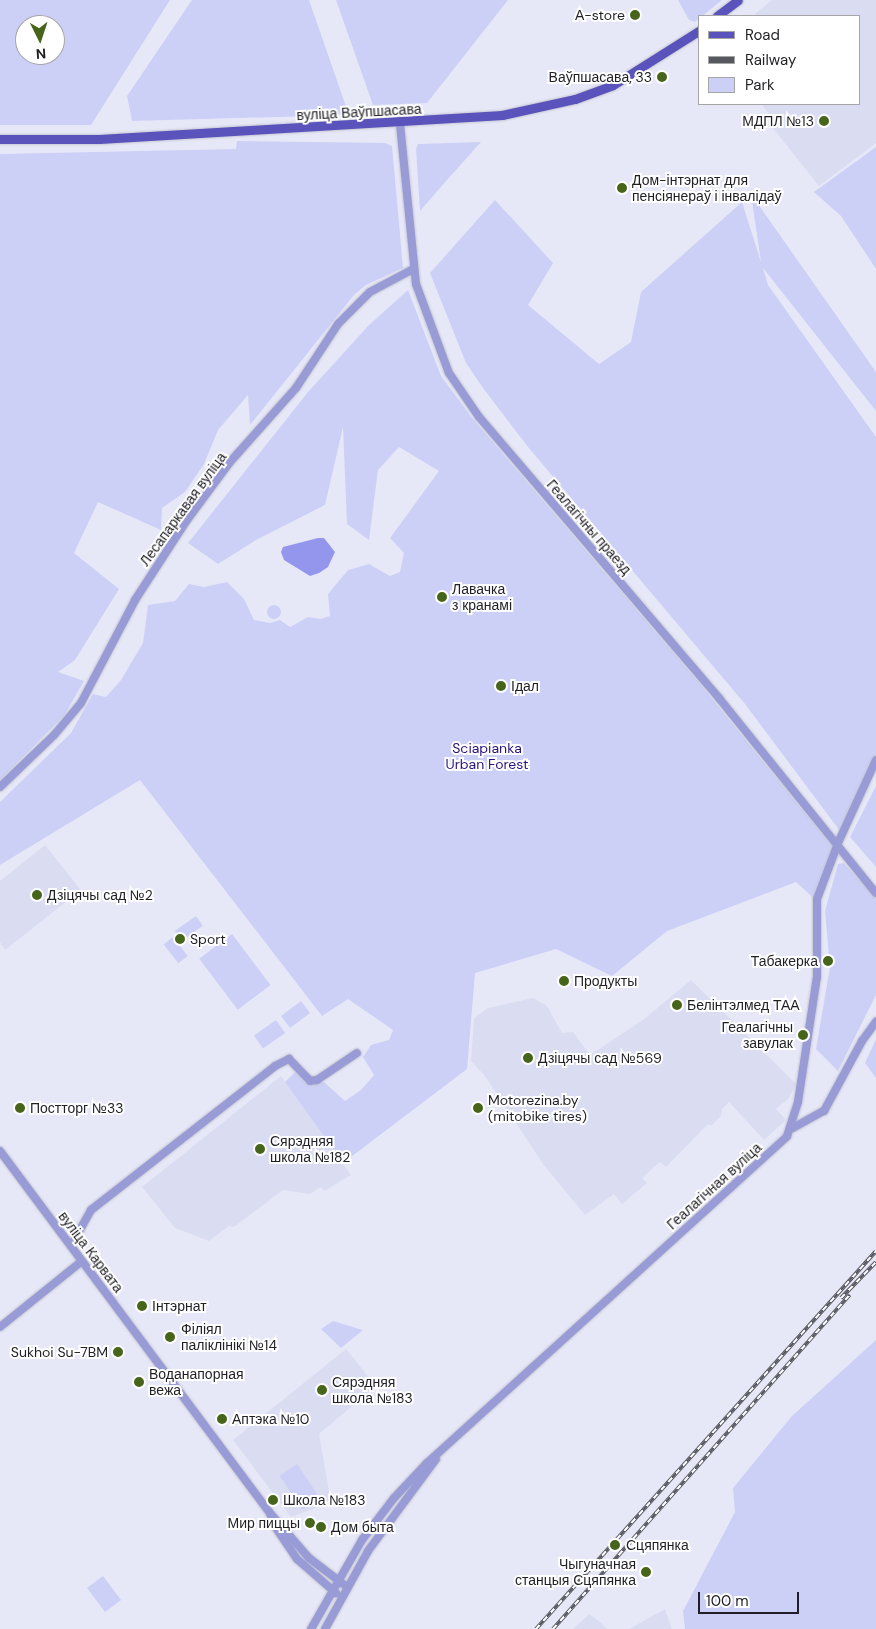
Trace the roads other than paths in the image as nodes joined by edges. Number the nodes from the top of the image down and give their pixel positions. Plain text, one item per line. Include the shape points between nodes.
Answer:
1 (738, 0) edge
2 (718, 15) edge
3 (698, 31) edge
4 (400, 124) junction
5 (0, 139) edge
6 (413, 269) junction
7 (876, 760) edge
8 (0, 787) edge
9 (838, 843) junction
10 (876, 892) edge
11 (876, 1022) edge
12 (357, 1053) dead end
13 (791, 1129) junction
14 (0, 1151) edge
15 (71, 1246) junction
16 (82, 1261) junction
17 (0, 1327) edge
18 (436, 1457) junction
19 (270, 1513) junction
20 (337, 1580) junction
21 (347, 1587) junction
22 (332, 1590) junction
23 (341, 1597) junction
24 (311, 1629) edge
25 (325, 1629) edge

1 - 2 main road
3 - 4 main road, вуліца Ваўпшасава via 613,85 582,96 502,116
4 - 5 main road, вуліца Ваўпшасава via 100,140
4 - 6 street, Геалагічны праезд
6 - 8 street, Лесапаркавая вуліца via 370,292 338,324 296,388 230,462 187,520 134,600 81,703 55,734
6 - 9 street, Геалагічны праезд via 421,303 449,373 480,418
7 - 9 street, Геалагічная вуліца
9 - 10 street, Геалагічны праезд
9 - 13 street, Геалагічная вуліца via 816,899 817,977
11 - 13 street via 862,1041 824,1111
12 - 15 street via 317,1080 310,1081 289,1059 275,1066 91,1210
13 - 18 street, Геалагічная вуліца via 778,1145 703,1210
14 - 15 street, вуліца Карвата
15 - 16 street, вуліца Карвата
16 - 17 street
16 - 19 street, вуліца Карвата
18 - 20 street, Геалагічная вуліца via 394,1498
18 - 21 street, Геалагічная вуліца via 385,1525
19 - 20 street, вуліца Карвата via 308,1558
19 - 22 street, вуліца Карвата via 274,1525 297,1559
20 - 21 street, вуліца Карвата
20 - 22 street, Геалагічная вуліца
21 - 23 street, Геалагічная вуліца
22 - 23 street, вуліца Карвата
22 - 24 street, Геалагічная вуліца
23 - 25 street, Геалагічная вуліца

